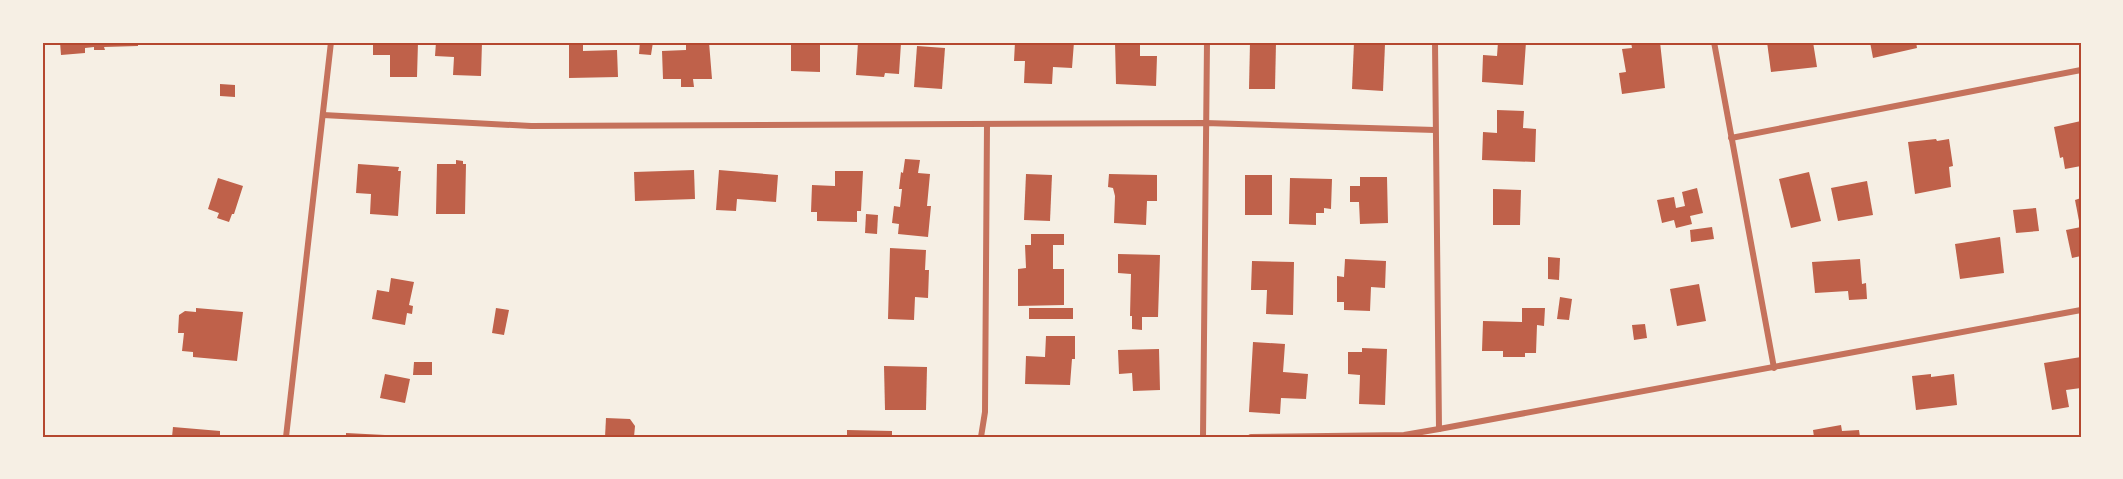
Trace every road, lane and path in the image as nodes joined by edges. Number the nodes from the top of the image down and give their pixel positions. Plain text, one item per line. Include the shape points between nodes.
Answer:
1 (331, 42) edge
2 (1207, 42) edge
3 (1435, 42) edge
4 (1714, 42) edge
5 (2081, 70) edge
6 (323, 115) junction
7 (1205, 123) junction
8 (987, 124) junction
9 (1435, 130) junction
10 (1731, 138) junction
11 (2081, 310) edge
12 (1774, 368) junction
13 (1439, 429) junction
14 (286, 437) edge
15 (981, 437) edge
16 (1203, 437) edge
17 (1251, 437) edge

1 - 6 street
2 - 7 street
3 - 9 street
4 - 10 street
5 - 10 street
6 - 8 street via 531,126
6 - 14 street
7 - 8 street
7 - 9 street
7 - 16 street
8 - 15 street via 985,412
9 - 13 street
10 - 12 street
11 - 12 street
12 - 13 street
13 - 17 street via 1404,435

